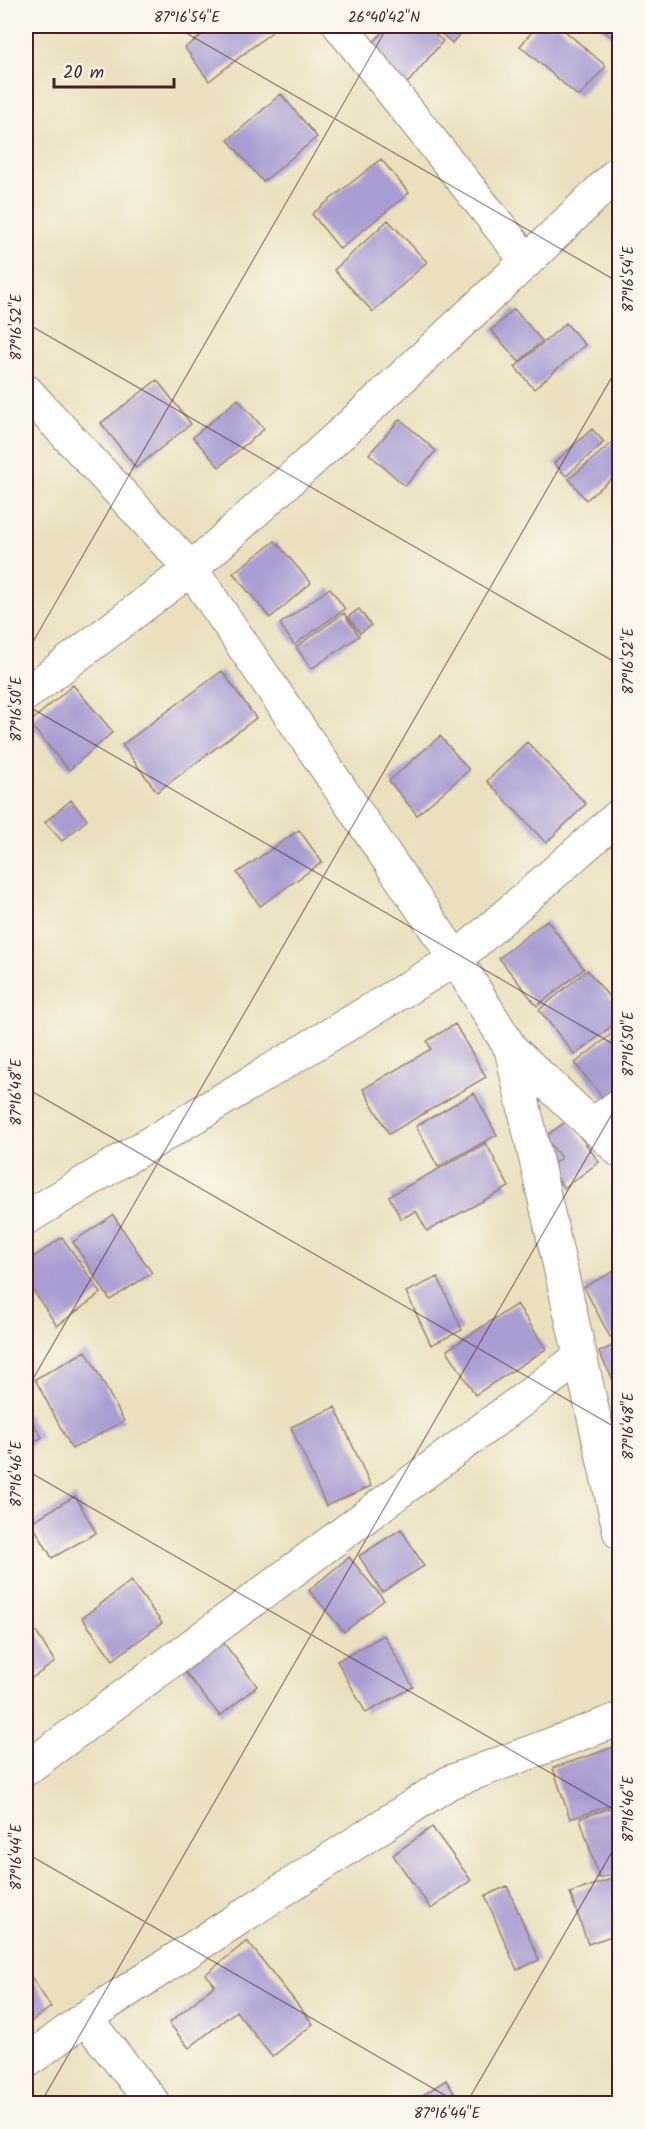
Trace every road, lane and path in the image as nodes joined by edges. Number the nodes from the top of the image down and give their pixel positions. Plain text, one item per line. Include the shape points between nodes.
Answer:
1 (340, 26) edge
2 (620, 171) edge
3 (527, 261) junction
4 (26, 392) edge
5 (191, 569) junction
6 (26, 694) edge
7 (620, 815) edge
8 (456, 959) junction
9 (510, 1049) junction
10 (620, 1105) edge
11 (592, 1125) junction
12 (620, 1151) edge
13 (26, 1218) edge
14 (580, 1357) junction
15 (620, 1533) edge
16 (620, 1719) edge
17 (26, 1769) edge
18 (85, 2018) junction
19 (26, 2062) edge
20 (154, 2103) edge

1 - 3 street
2 - 3 street
3 - 5 street
4 - 5 street
5 - 6 street
5 - 8 street
7 - 8 street
8 - 9 street
8 - 13 street
9 - 11 street
9 - 14 street
10 - 11 street
11 - 12 street
14 - 15 street
14 - 17 street
16 - 18 street via 450,1782
18 - 19 street
18 - 20 street

